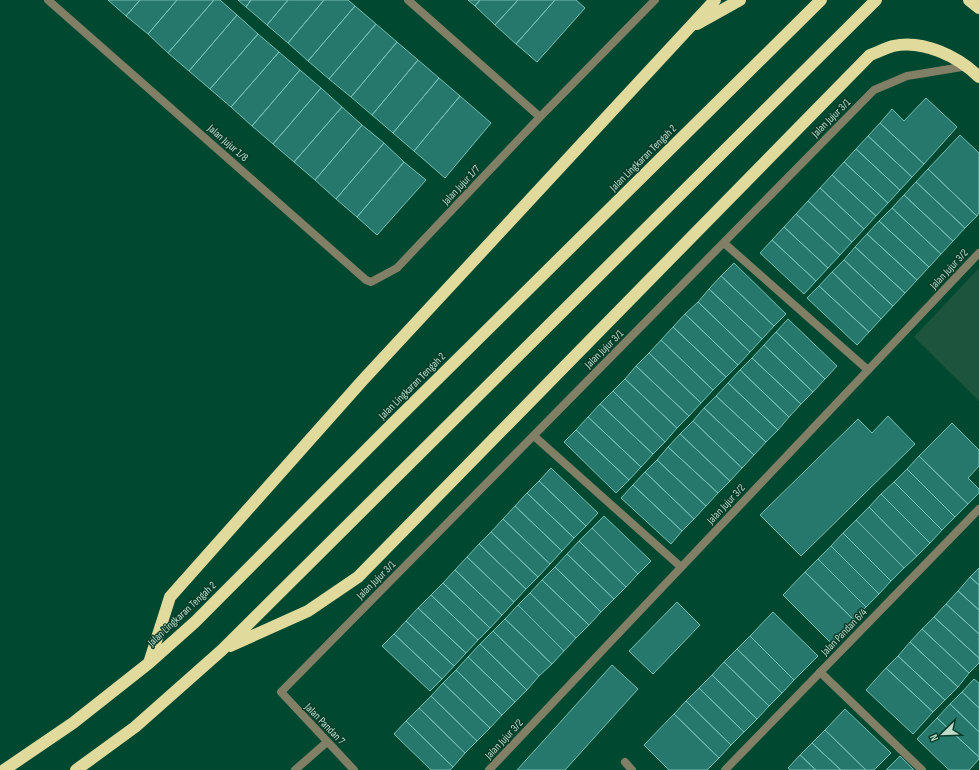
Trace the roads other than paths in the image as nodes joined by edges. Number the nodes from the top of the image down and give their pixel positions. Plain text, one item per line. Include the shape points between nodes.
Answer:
1 (48, 0) edge
2 (408, 0) edge
3 (655, 0) edge
4 (714, 0) edge
5 (740, 0) edge
6 (821, 0) edge
7 (876, 0) edge
8 (969, 0) edge
9 (979, 8) edge
10 (686, 30) junction
11 (968, 66) junction
12 (979, 77) edge
13 (540, 116) junction
14 (724, 244) junction
15 (979, 253) edge
16 (397, 268) joint
17 (868, 370) junction
18 (534, 436) junction
19 (979, 509) edge
20 (681, 567) junction
21 (222, 650) junction
22 (149, 663) junction
23 (820, 672) junction
24 (280, 692) joint
25 (327, 742) junction
26 (624, 762) dead end
27 (4, 770) edge
28 (76, 770) edge
29 (295, 770) edge
30 (354, 770) edge
31 (489, 770) edge
32 (632, 770) edge
33 (725, 770) edge
34 (922, 770) edge

1 - 16 street, Jalan Jujur 1/8 via 366,280 376,281
2 - 13 street
3 - 13 street, Jalan Jujur 1/7
4 - 10 highway
5 - 10 highway
6 - 22 highway, Jalan Lingkaran Tengah 2 via 195,622
7 - 21 highway
8 - 9 highway
10 - 22 highway via 362,380 170,597
11 - 12 highway
11 - 14 street, Jalan Jujur 3/1 via 907,76 874,90
11 - 21 highway via 945,53 918,46 894,46 870,55 358,577 308,611
13 - 16 street, Jalan Jujur 1/7
14 - 17 street
14 - 18 street, Jalan Jujur 3/1
15 - 17 street, Jalan Jujur 3/2
17 - 20 street, Jalan Jujur 3/2
18 - 20 street
18 - 24 street, Jalan Jujur 3/1
19 - 23 street, Jalan Pandan 6/4
20 - 31 street, Jalan Jujur 3/2
21 - 28 highway via 135,727
22 - 27 highway, Jalan Lingkaran Tengah 2 via 73,724
23 - 33 street, Jalan Pandan 6/4
23 - 34 street
24 - 25 street, Jalan Pandan 7
25 - 29 street
25 - 30 street, Jalan Pandan 7
26 - 32 street

